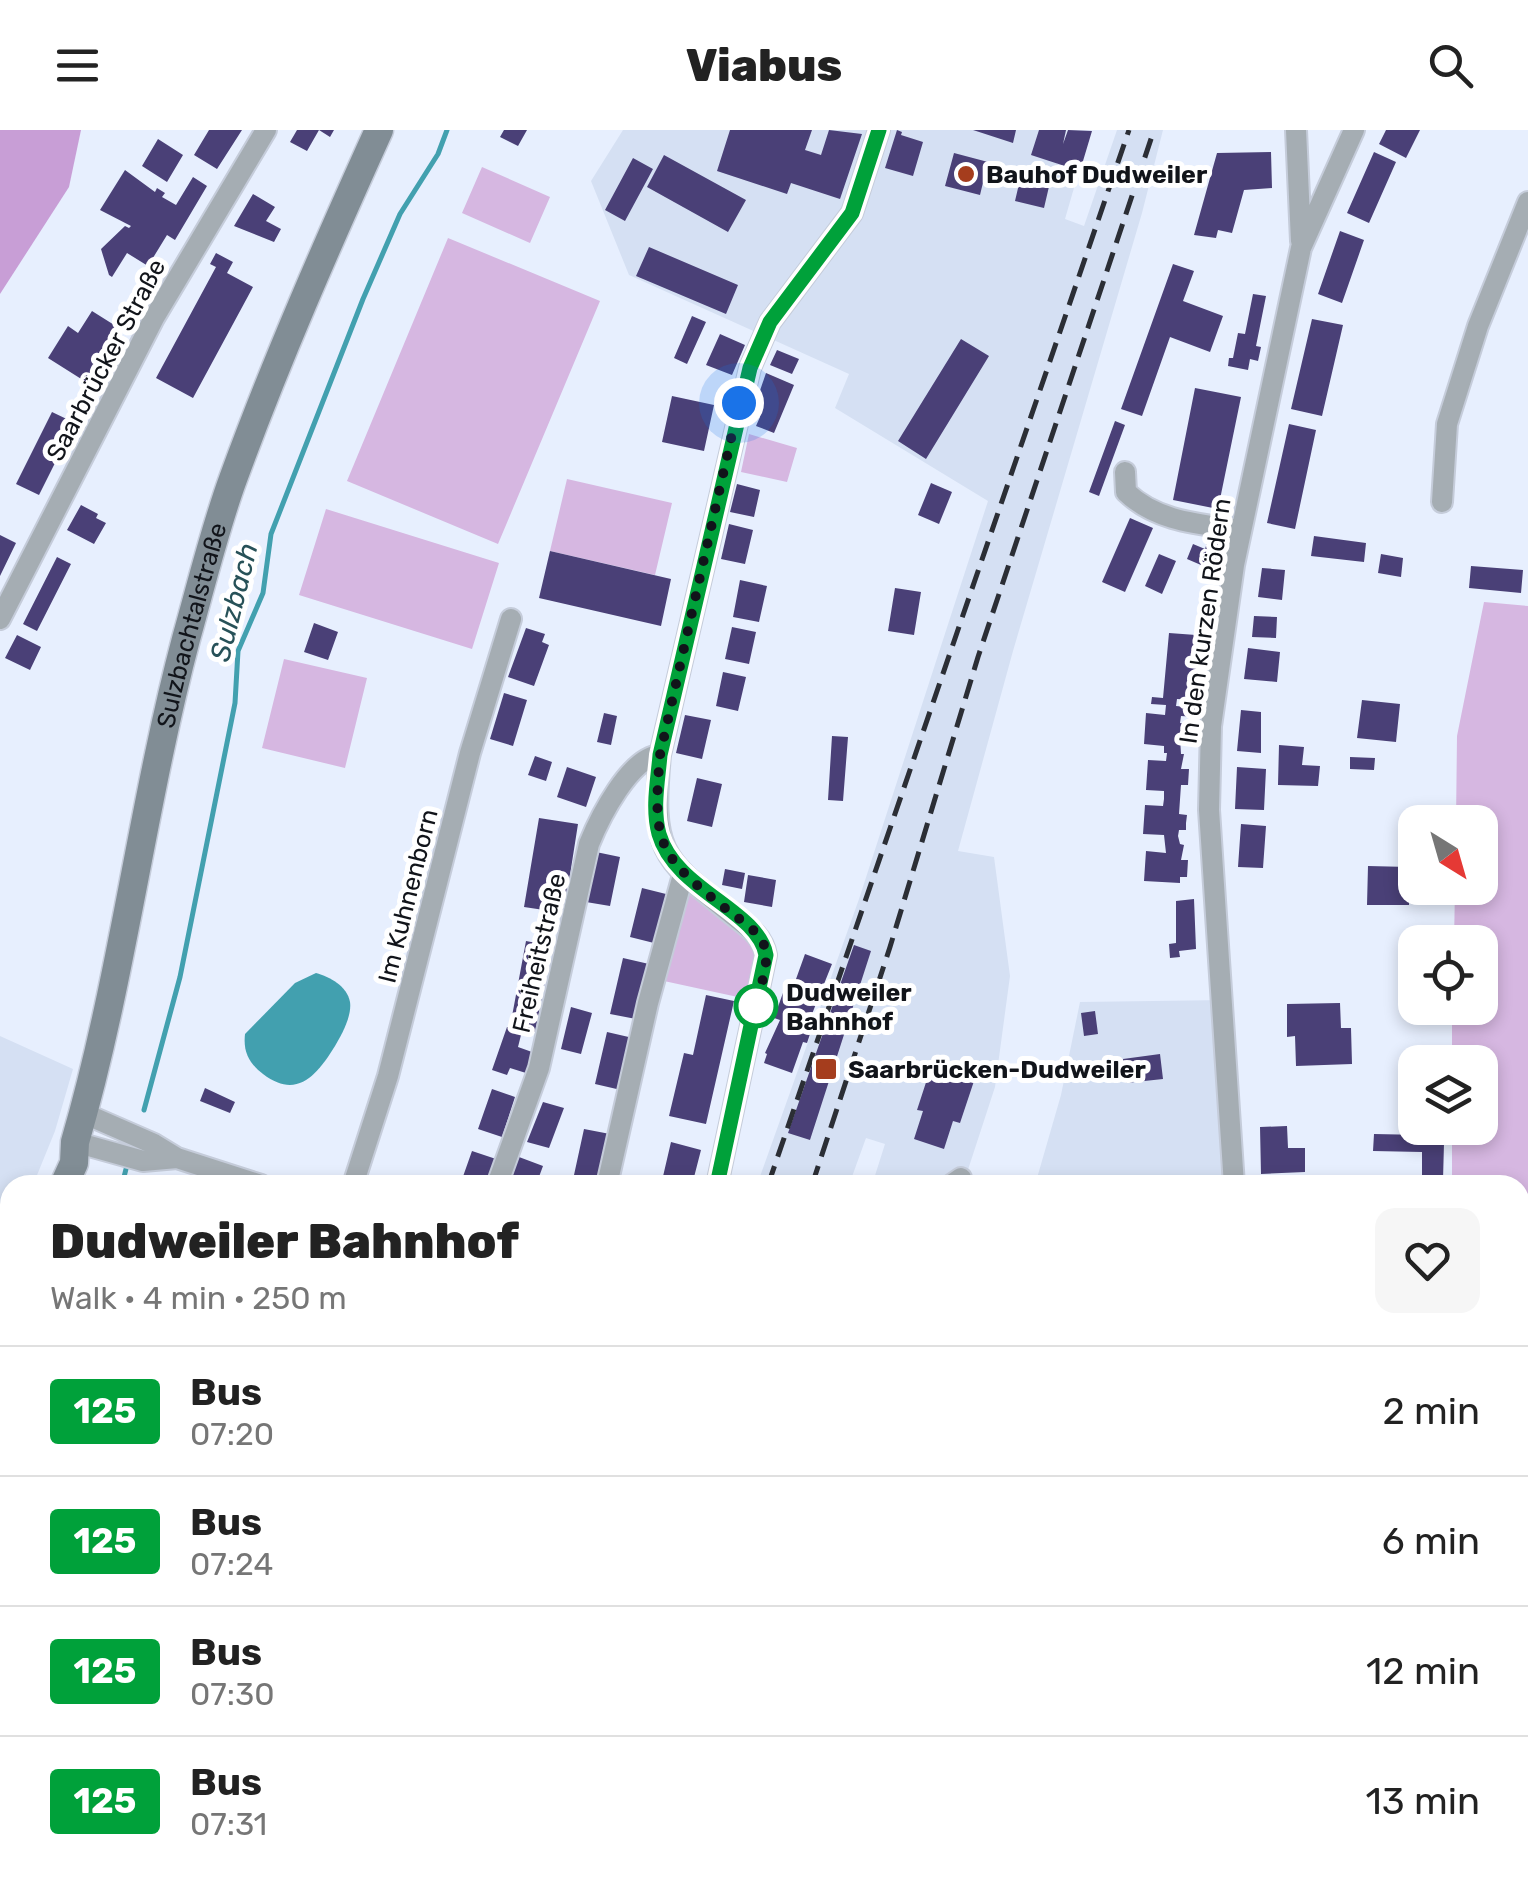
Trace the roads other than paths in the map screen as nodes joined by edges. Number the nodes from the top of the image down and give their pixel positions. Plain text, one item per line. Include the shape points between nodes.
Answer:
1 (266, 130) edge
2 (379, 130) edge
3 (880, 130) edge
4 (1296, 130) edge
5 (1354, 130) edge
6 (1528, 202) edge
7 (1301, 248) junction
8 (1125, 472) dead end
9 (1442, 502) dead end
10 (1241, 530) junction
11 (0, 619) edge
12 (511, 619) dead end
13 (660, 755) junction
14 (683, 875) junction
15 (83, 1113) junction
16 (177, 1158) junction
17 (62, 1168) edge
18 (231, 1175) edge
19 (356, 1175) edge
20 (500, 1175) edge
21 (609, 1175) edge
22 (719, 1175) edge
23 (1233, 1175) edge

1 - 11 street, Saarbrücker Straße via 154,318
2 - 15 main road, Sulzbachtalstraße via 232,482 176,679
3 - 13 street via 852,213 770,322 750,368
4 - 7 street, In den kurzen Rödern
5 - 7 street, In den kurzen Rödern
6 - 9 street via 1446,424
7 - 10 street, In den kurzen Rödern
8 - 10 street via 1126,492 1158,514
10 - 23 street, In den kurzen Rödern via 1215,692 1209,784
12 - 19 street, Im Kuhnenborn
13 - 14 street via 658,831
13 - 20 street, Freiheitstraße via 636,765 589,844 539,1068
14 - 21 street
14 - 22 street via 753,930 766,955
15 - 16 street
15 - 17 main road, Sulzbachtalstraße
16 - 17 street
16 - 18 street

